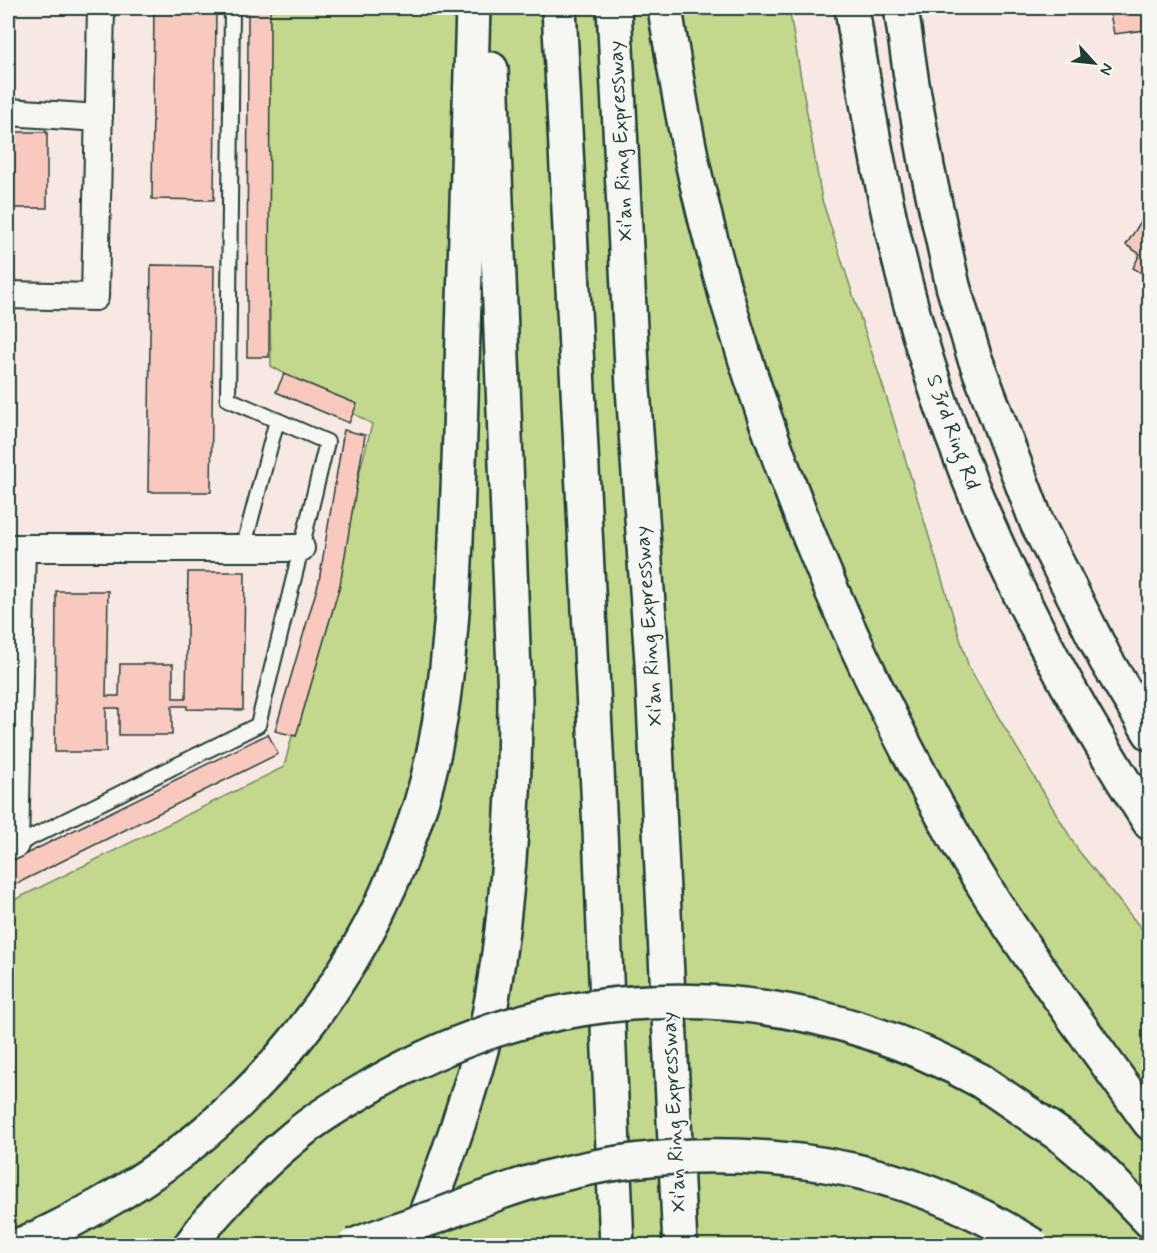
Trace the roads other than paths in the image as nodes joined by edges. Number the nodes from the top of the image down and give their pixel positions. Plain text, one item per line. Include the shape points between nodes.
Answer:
1 (101, 8) edge
2 (232, 8) edge
3 (473, 8) edge
4 (488, 8) edge
5 (560, 8) edge
6 (614, 8) edge
7 (665, 8) edge
8 (852, 8) edge
9 (901, 8) edge
10 (8, 112) edge
11 (99, 118) junction
12 (8, 295) edge
13 (277, 420) junction
14 (15, 548) edge
15 (301, 548) junction
16 (243, 549) junction
17 (1149, 733) edge
18 (12, 796) edge
19 (1149, 823) edge
20 (11, 847) edge
21 (1149, 1123) edge
22 (1149, 1221) edge
23 (199, 1234) edge
24 (17, 1245) edge
25 (353, 1245) edge
26 (412, 1245) edge
27 (617, 1245) edge
28 (680, 1245) edge
29 (1034, 1245) edge

1 - 11 street
2 - 13 lane via 228,399
3 - 24 highway via 459,476 450,638 434,749 403,856 350,964 293,1045 255,1086 197,1140 124,1191
4 - 26 highway via 515,699 512,831 502,938 486,1028 439,1180
5 - 27 highway
6 - 28 highway, Xi'an Ring Expressway via 633,388 652,662
7 - 21 highway via 698,184 724,284 751,376 827,576 913,761 958,843 1063,1006
8 - 19 highway, S 3rd Ring Rd via 868,110 901,267 951,429 1023,601 1069,690
9 - 17 highway via 927,167 953,286 974,356 1037,523 1106,660
10 - 11 street
11 - 12 street via 95,297
13 - 15 lane via 327,442
13 - 16 lane
14 - 16 street
14 - 18 street
15 - 16 street
15 - 20 lane via 258,725
18 - 20 street
22 - 23 highway, bridge via 1096,1165 1064,1138 981,1081 933,1057 837,1022 760,1006 665,1000 514,1024 419,1059 322,1115 237,1190
25 - 29 highway, bridge via 555,1176 646,1158 720,1156 795,1160 870,1176 945,1200

